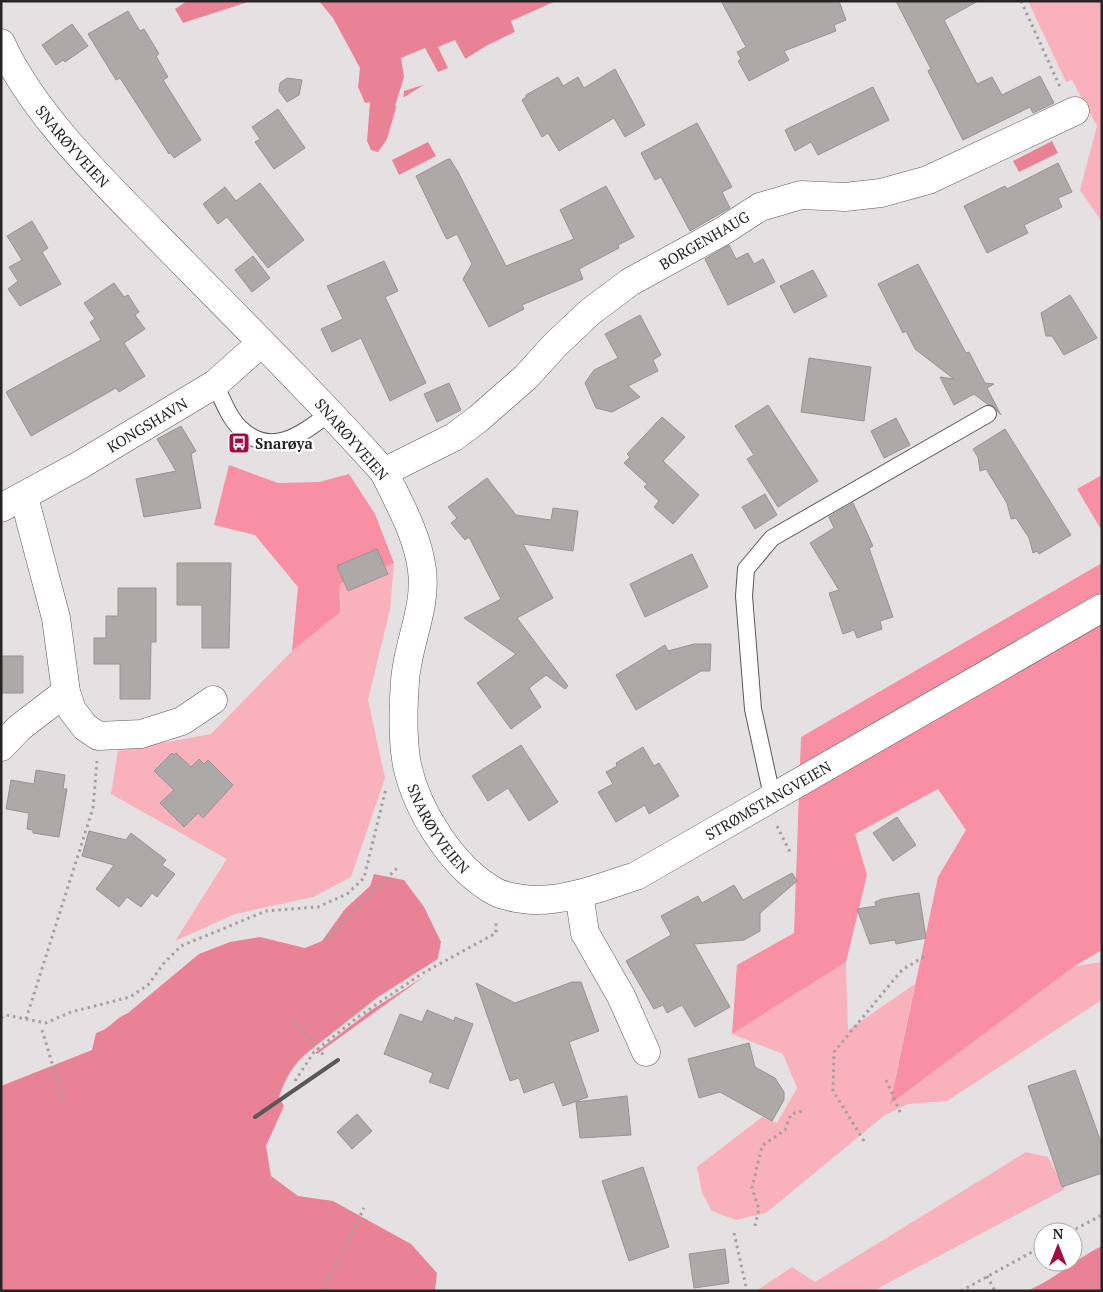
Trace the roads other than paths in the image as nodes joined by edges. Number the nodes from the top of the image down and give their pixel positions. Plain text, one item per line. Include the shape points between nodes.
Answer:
1 (1, 43) edge
2 (1073, 112) road end
3 (261, 343) junction
4 (215, 384) junction
5 (331, 412) junction
6 (988, 414) dead end
7 (384, 472) junction
8 (13, 503) edge
9 (1102, 608) edge
10 (66, 692) junction
11 (213, 700) dead end
12 (1, 747) edge
13 (772, 796) junction
14 (579, 894) junction
15 (646, 1052) dead end

1 - 3 street, SNARØYVEIEN via 25,83 110,189
2 - 7 street, BORGENHAUG via 928,180 881,193 845,197 801,195 760,207 630,282 590,312 526,377 478,419 454,437
3 - 4 street, KONGSHAVN
3 - 5 street, SNARØYVEIEN
4 - 5 lane via 236,422 258,440 292,439
4 - 8 street, KONGSHAVN
5 - 7 street, SNARØYVEIEN
6 - 13 lane via 772,538 746,569 744,596 753,709
7 - 14 street, SNARØYVEIEN via 407,519 422,570 422,602 405,680 403,732 408,766 424,813 442,841 471,873 497,892 536,900
8 - 10 street, KONGSHAVN via 56,618
9 - 13 street, STRØMSTANGVEIEN
10 - 11 street, KONGSHAVN via 72,710 85,727 98,736 140,734 182,721
10 - 12 street via 19,728
13 - 14 street, STRØMSTANGVEIEN via 636,876
14 - 15 street via 585,932 621,996

